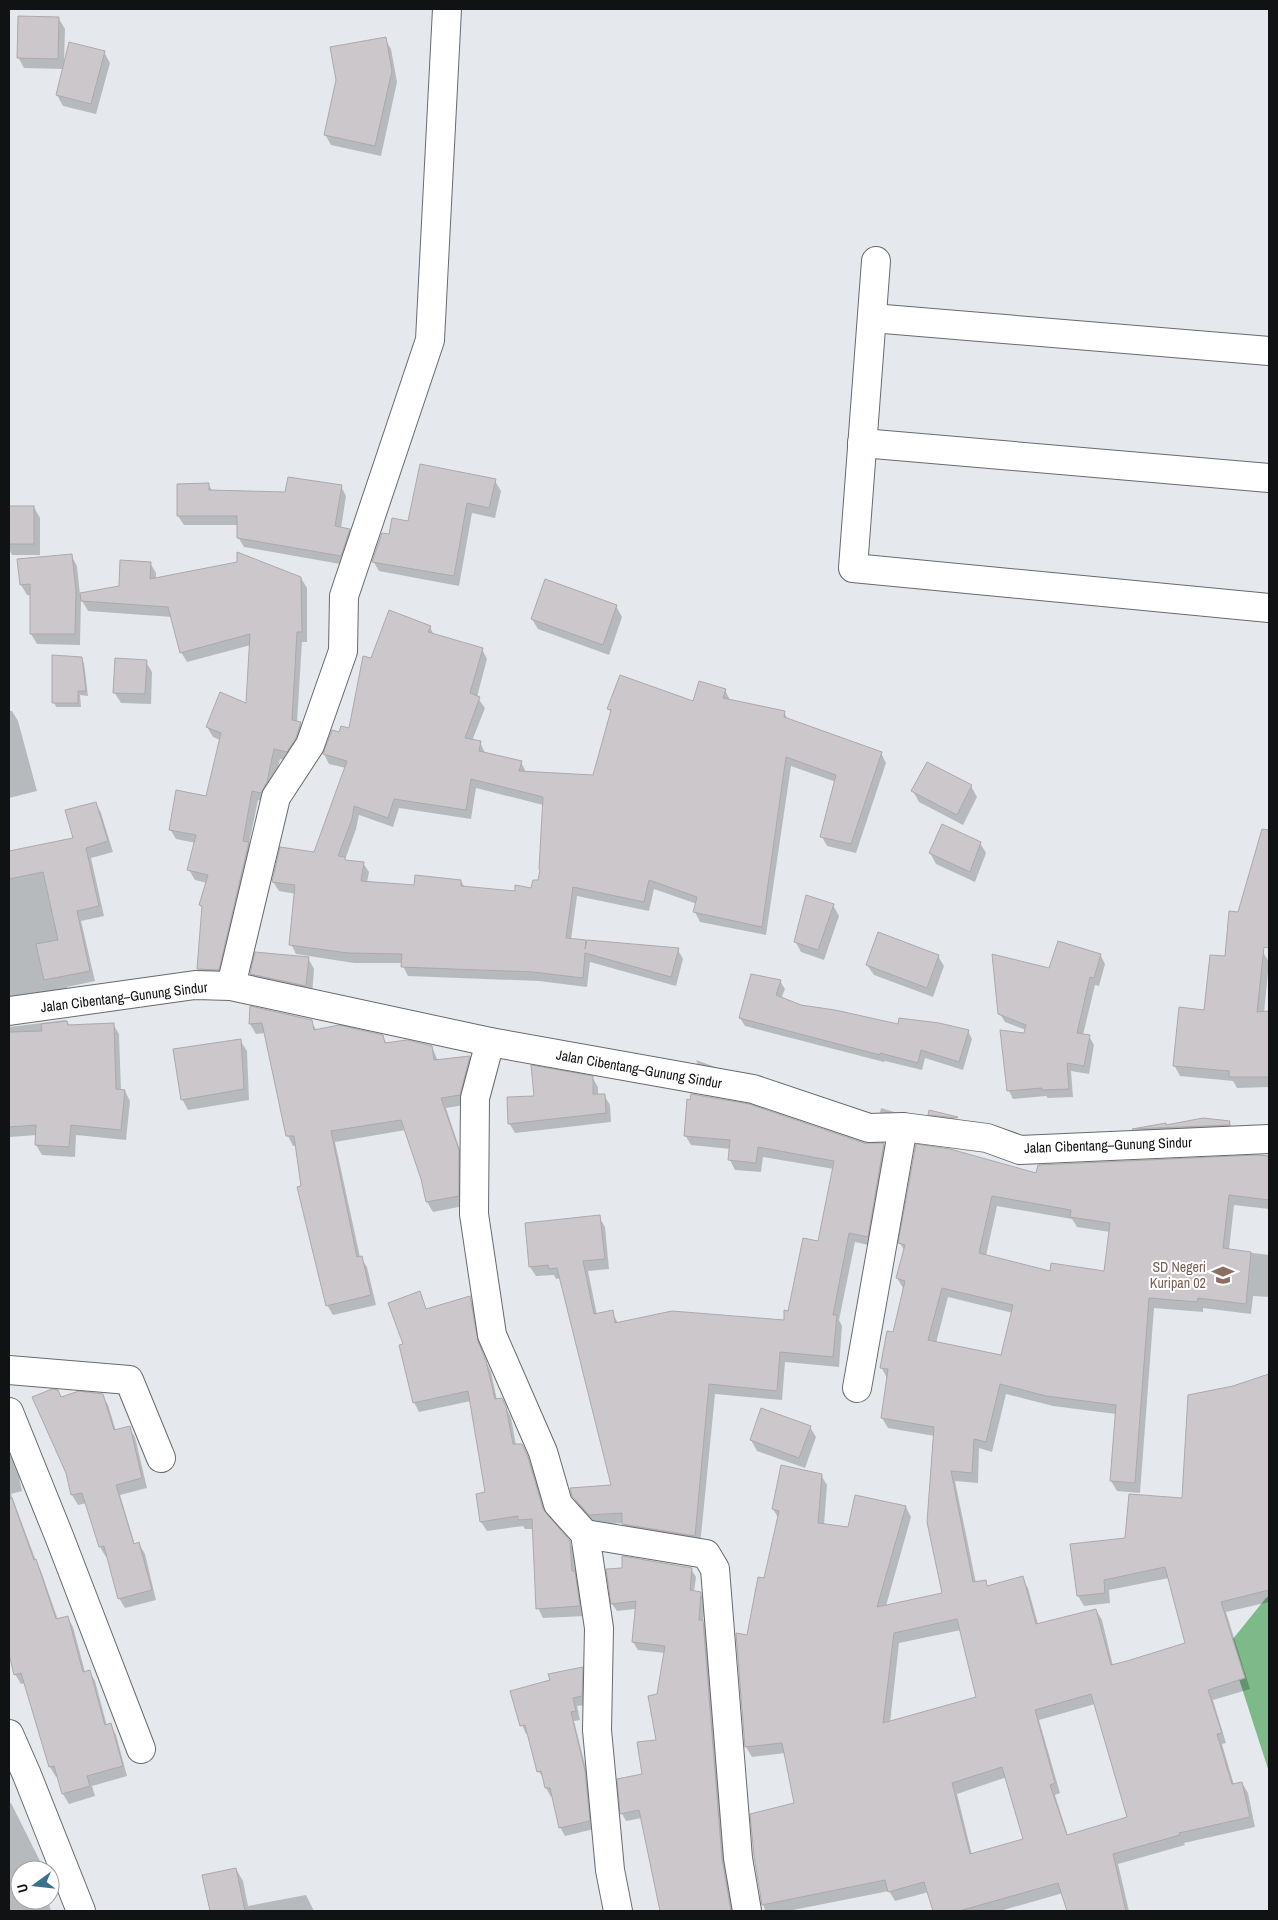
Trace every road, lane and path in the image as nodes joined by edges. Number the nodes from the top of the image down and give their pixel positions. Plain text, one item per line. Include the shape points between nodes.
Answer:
1 (447, 9) edge
2 (876, 261) dead end
3 (872, 318) junction
4 (1269, 351) edge
5 (862, 443) junction
6 (1269, 478) edge
7 (1269, 608) edge
8 (231, 986) junction
9 (9, 1011) edge
10 (490, 1042) junction
11 (903, 1128) junction
12 (1269, 1139) edge
13 (9, 1370) edge
14 (857, 1388) dead end
15 (9, 1412) edge
16 (161, 1458) dead end
17 (585, 1534) junction
18 (9, 1734) edge
19 (141, 1749) dead end
20 (18, 1779) edge
21 (81, 1911) edge
22 (618, 1911) edge
23 (746, 1911) edge

1 - 8 street via 430,340 344,596 343,651 310,745 276,797
2 - 3 street
3 - 4 street
3 - 5 street
5 - 6 street
5 - 7 street via 853,568
8 - 9 street, Jalan Cibentang–Gunung Sindur via 195,985
8 - 10 street, Jalan Cibentang–Gunung Sindur
10 - 11 street, Jalan Cibentang–Gunung Sindur via 753,1089 869,1128
10 - 17 street via 475,1098 474,1214 492,1335 544,1452 558,1504
11 - 12 street, Jalan Cibentang–Gunung Sindur via 986,1138 1020,1150
11 - 14 street
13 - 16 street via 129,1380
15 - 19 street
17 - 22 street via 599,1628 596,1730 610,1870
17 - 23 street via 706,1554 715,1569 738,1858
18 - 20 street
20 - 21 street

